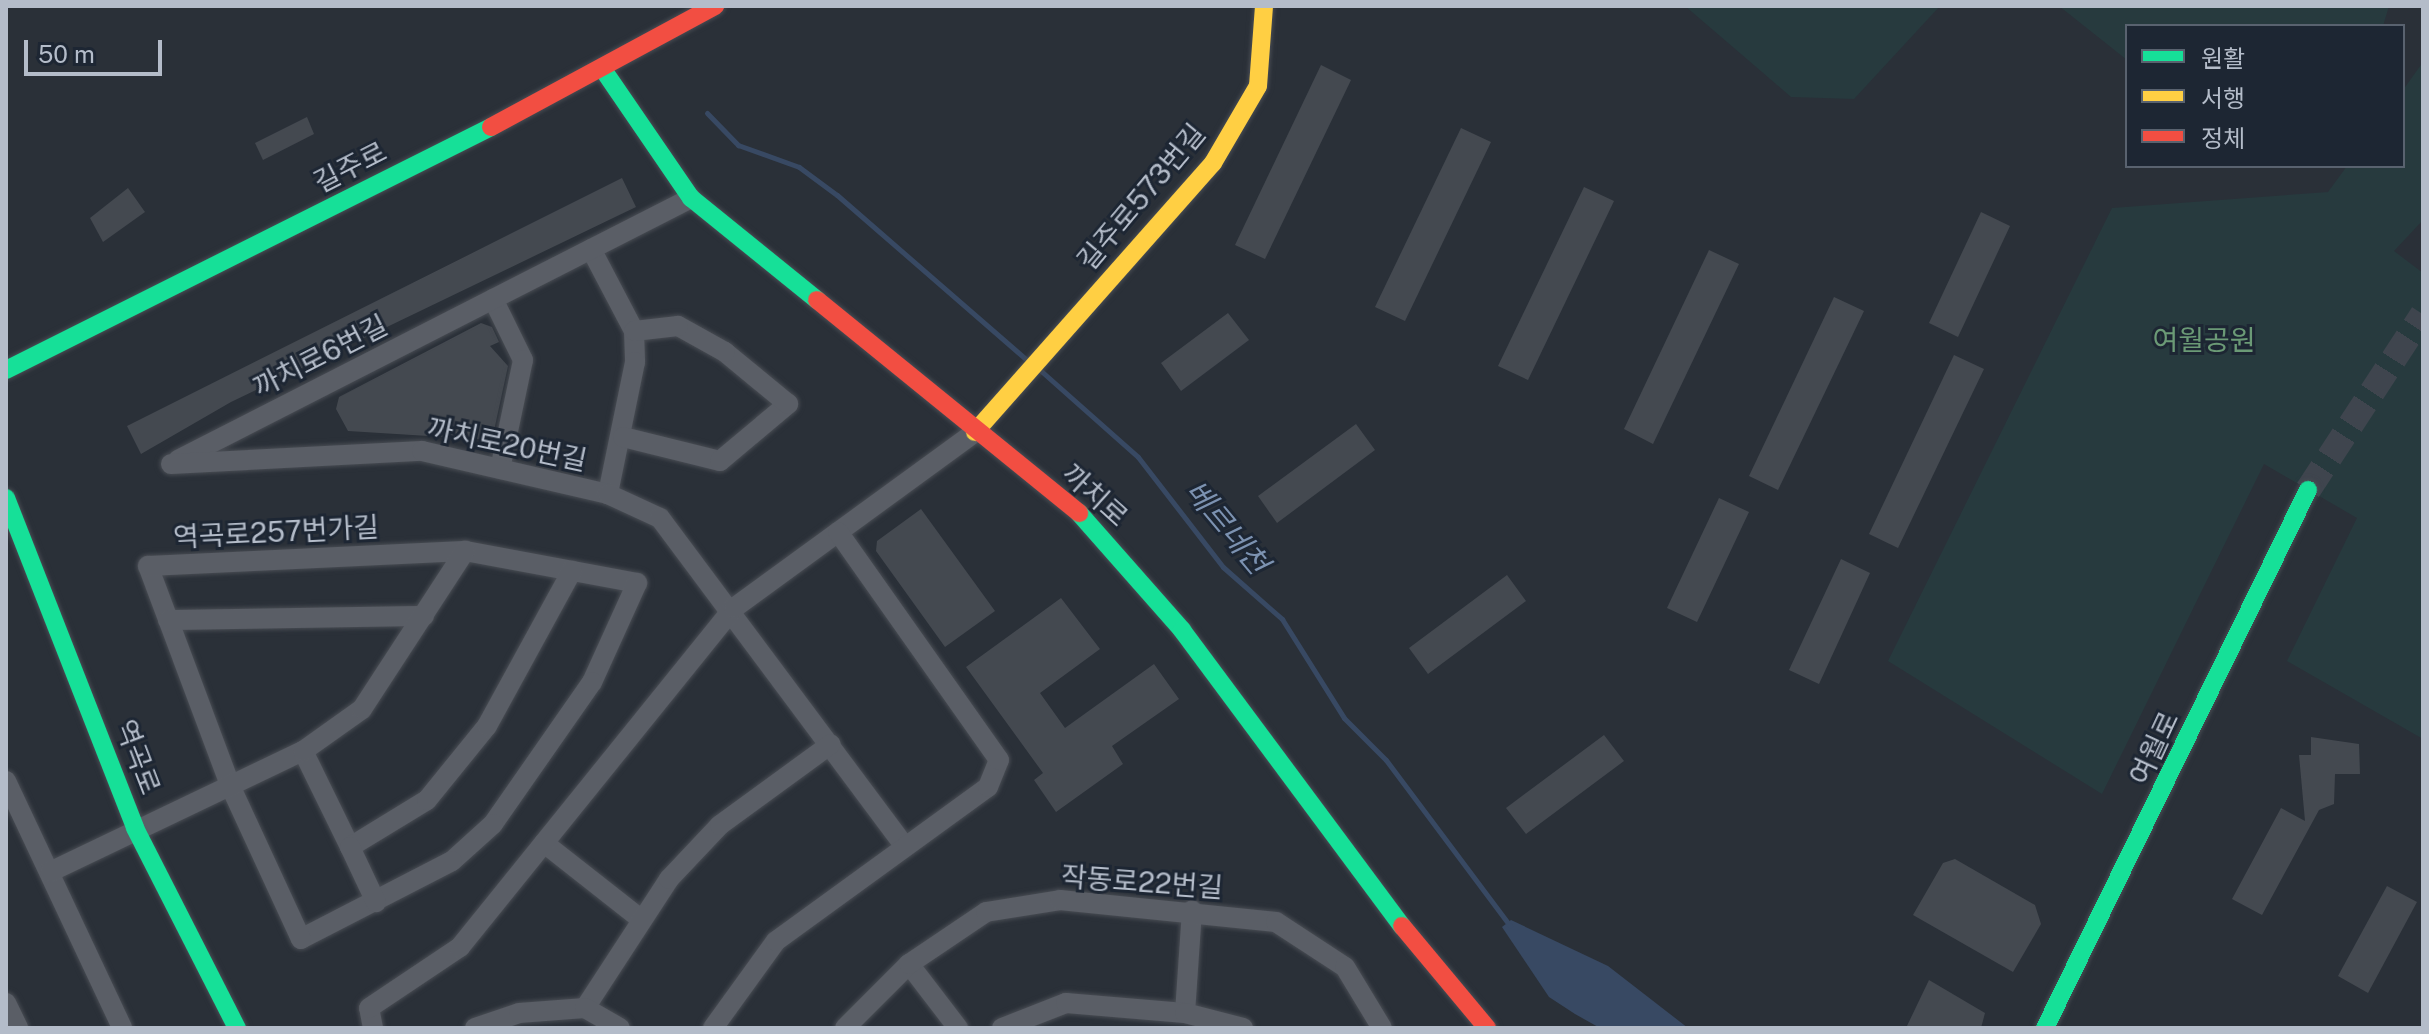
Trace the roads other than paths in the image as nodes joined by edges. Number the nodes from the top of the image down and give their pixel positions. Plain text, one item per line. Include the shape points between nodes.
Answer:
1 (715, 6) edge
2 (1264, 6) edge
3 (602, 68) junction
4 (691, 198) junction
5 (591, 249) junction
6 (493, 299) junction
7 (634, 331) junction
8 (6, 370) edge
9 (975, 432) junction
10 (623, 437) junction
11 (171, 464) joint
12 (500, 469) junction
13 (2308, 490) tunnel mouth
14 (608, 494) junction
15 (6, 498) edge
16 (838, 532) junction
17 (465, 551) junction
18 (572, 571) junction
19 (734, 608) junction
20 (424, 616) junction
21 (168, 620) junction
22 (831, 744) junction
23 (303, 751) junction
24 (6, 781) edge
25 (230, 785) junction
26 (135, 828) junction
27 (544, 843) junction
28 (350, 847) junction
29 (905, 847) junction
30 (50, 872) junction
31 (376, 902) junction
32 (1192, 910) junction
33 (638, 917) junction
34 (909, 964) junction
35 (6, 1003) edge
36 (585, 1008) junction
37 (1185, 1013) junction
38 (1233, 1026) edge
39 (18, 1028) edge
40 (122, 1028) edge
41 (237, 1028) edge
42 (373, 1028) edge
43 (475, 1028) edge
44 (620, 1028) edge
45 (713, 1028) edge
46 (845, 1028) edge
47 (958, 1028) edge
48 (1002, 1028) edge
49 (1382, 1028) edge
50 (1487, 1028) edge
51 (2045, 1028) edge

1 - 3 street, 길주로
2 - 9 street, 길주로573번길 via 1258,86 1213,163
3 - 4 street, 까치로
3 - 8 street, 길주로
4 - 5 street, 까치로6번길
4 - 9 street, 까치로
5 - 6 street, 까치로6번길
5 - 7 street
6 - 11 street, 까치로6번길
6 - 12 street via 523,360
7 - 10 street
7 - 10 street via 678,326 725,352 788,404 720,461
9 - 16 street
9 - 50 street, 까치로 via 1091,522 1182,630 1444,982
10 - 14 street
11 - 12 street, 까치로20번길 via 422,451
12 - 14 street, 까치로20번길
13 - 51 street, 여월로
14 - 19 street, 까치로20번길 via 660,518
15 - 26 street, 역곡로
16 - 19 street
16 - 29 street via 999,760 988,787
17 - 18 street, 역곡로257번가길
17 - 20 street
17 - 21 street, 역곡로257번가길 via 148,566
18 - 28 street via 487,726 427,800
18 - 31 street, 역곡로257번가길 via 637,583 592,682 493,824 452,861
19 - 22 street, 까치로20번길
19 - 27 street
20 - 21 street
20 - 23 street via 362,709
21 - 25 street, 역곡로257번가길
22 - 29 street, 까치로20번길
22 - 33 street via 720,825
23 - 25 street
23 - 28 street
24 - 30 street
25 - 26 street
25 - 31 street, 역곡로257번가길 via 301,939
26 - 30 street
26 - 41 street, 역곡로
27 - 33 street
27 - 42 street via 460,947 369,1008
28 - 31 street
29 - 45 street via 776,941
30 - 40 street
32 - 34 street, 작동로22번길 via 1060,900 986,912
32 - 37 street
32 - 49 street, 작동로22번길 via 1276,922 1345,967
33 - 36 street
34 - 46 street, 작동로22번길
34 - 47 street
35 - 39 street
36 - 43 street via 519,1013
36 - 44 street
37 - 38 street
37 - 48 street via 1066,1003

